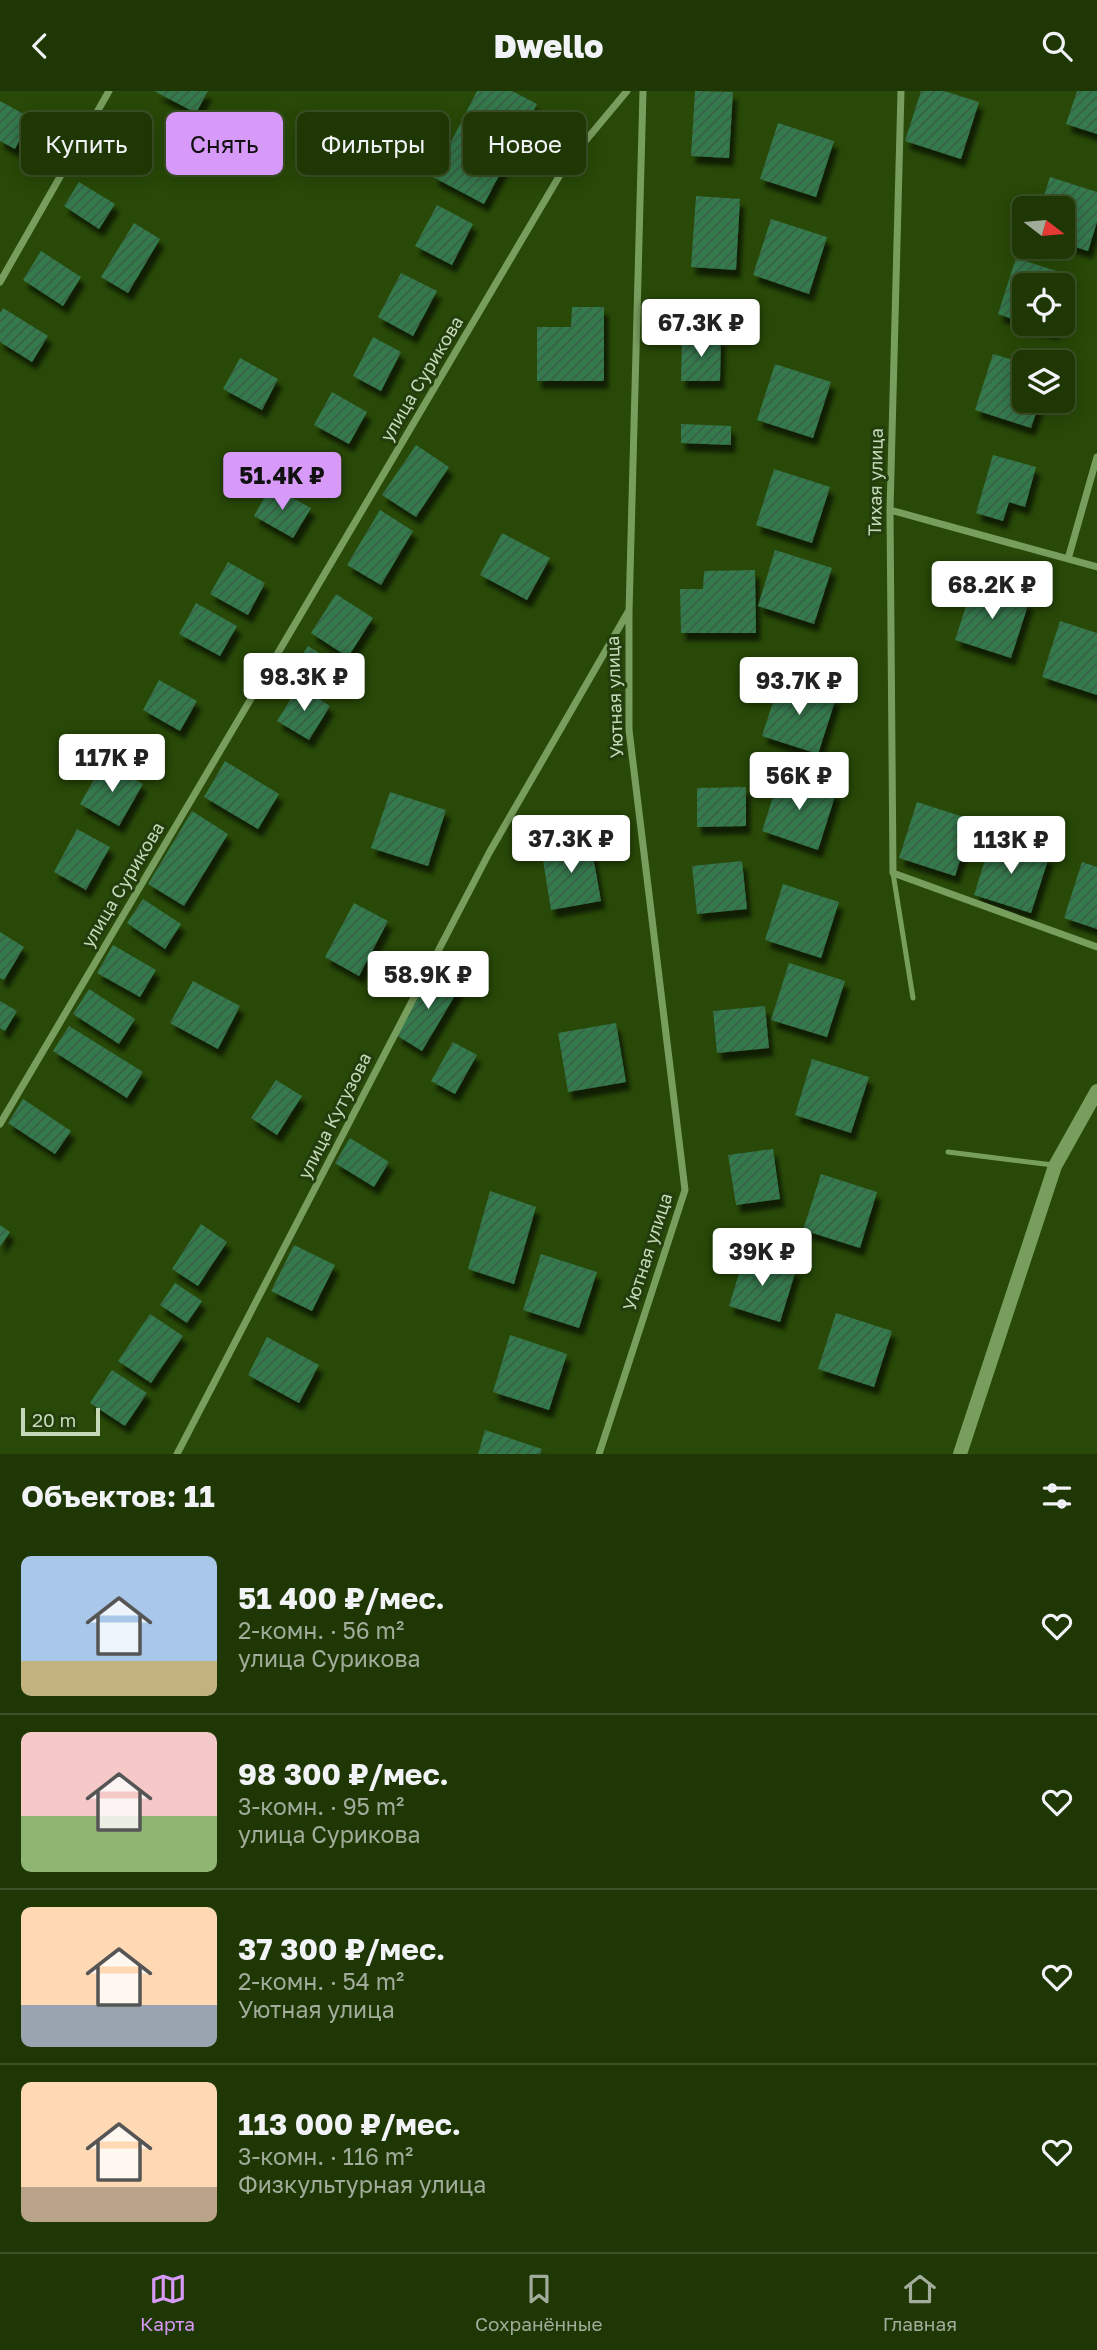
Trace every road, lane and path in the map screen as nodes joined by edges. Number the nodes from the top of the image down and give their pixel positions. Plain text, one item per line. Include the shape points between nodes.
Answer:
1 (110, 91) edge
2 (627, 91) edge
3 (643, 91) edge
4 (901, 91) edge
5 (0, 282) edge
6 (1097, 457) edge
7 (890, 510) junction
8 (1068, 559) junction
9 (1097, 567) edge
10 (629, 612) junction
11 (893, 873) junction
12 (1097, 947) edge
13 (913, 998) dead end
14 (1097, 1091) edge
15 (0, 1124) edge
16 (948, 1153) dead end
17 (1055, 1166) junction
18 (177, 1454) edge
19 (599, 1454) edge
20 (960, 1454) edge

1 - 5 street
2 - 15 street, улица Сурикова via 568,163
3 - 10 street, Уютная улица
4 - 7 street, Тихая улица
6 - 8 street
7 - 8 street
7 - 11 street, Тихая улица
8 - 9 street
10 - 18 street, улица Кутузова via 489,853
10 - 19 street, Уютная улица via 629,730 685,1190
11 - 12 street
11 - 13 lane
14 - 17 street
16 - 17 lane
17 - 20 street

